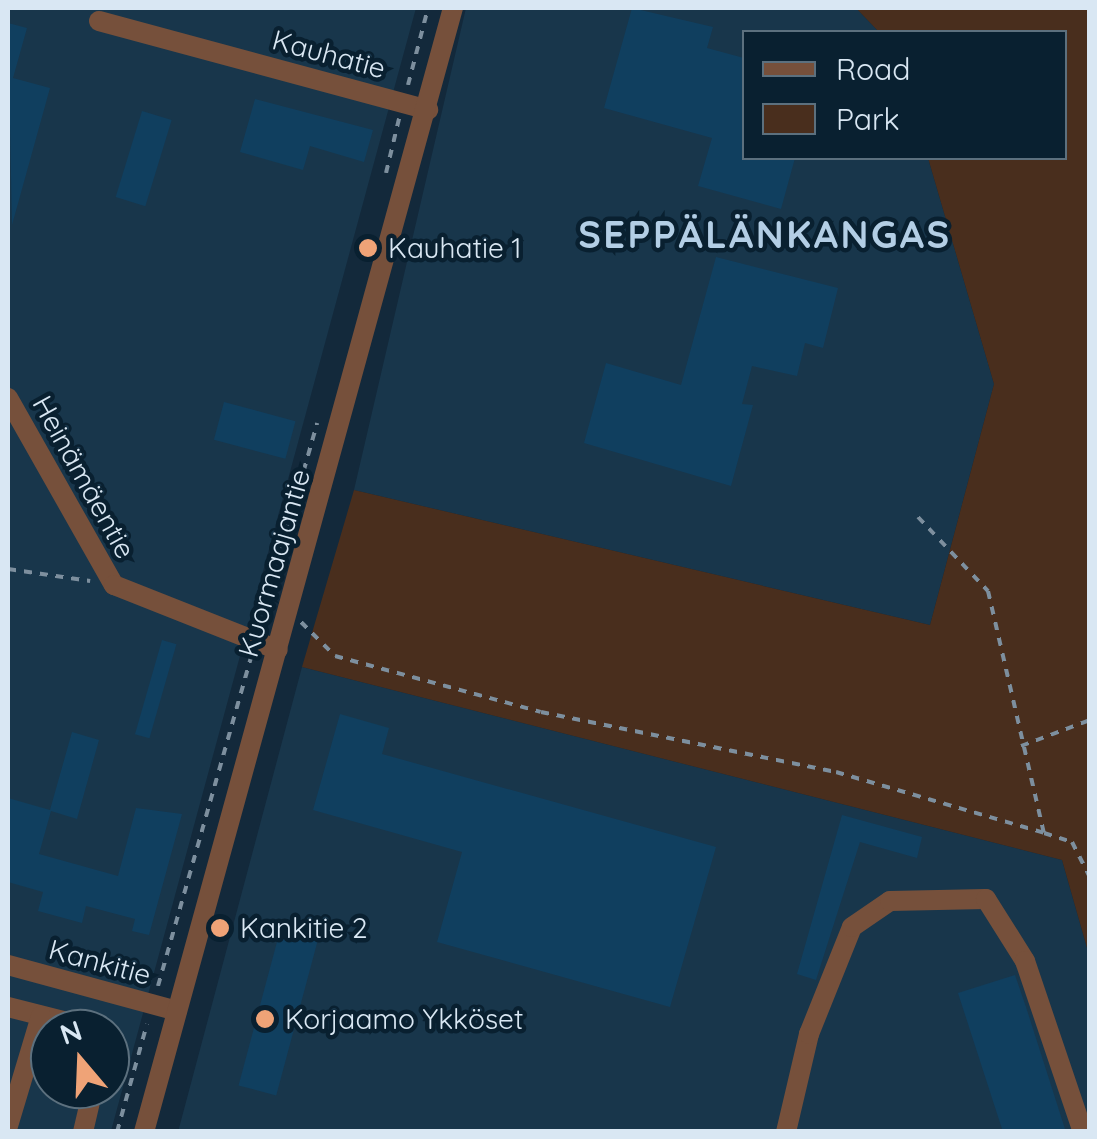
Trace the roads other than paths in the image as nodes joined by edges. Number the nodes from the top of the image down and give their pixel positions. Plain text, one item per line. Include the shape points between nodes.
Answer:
1 (453, 8) edge
2 (99, 21) dead end
3 (428, 110) junction
4 (8, 398) edge
5 (278, 650) junction
6 (8, 965) edge
7 (177, 1011) junction
8 (30, 1053) edge
9 (8, 1126) edge
10 (144, 1132) edge
11 (786, 1132) edge
12 (1083, 1132) edge

1 - 3 street, Kuormaajantie
2 - 3 street, Kauhatie
3 - 5 street, Kuormaajantie
4 - 5 street, Heinämäentie via 102,572 140,602
5 - 7 street, Kuormaajantie
6 - 7 street, Kankitie
7 - 10 street, Kuormaajantie
8 - 9 street
11 - 12 street via 809,1034 852,928 890,901 986,899 1025,961

